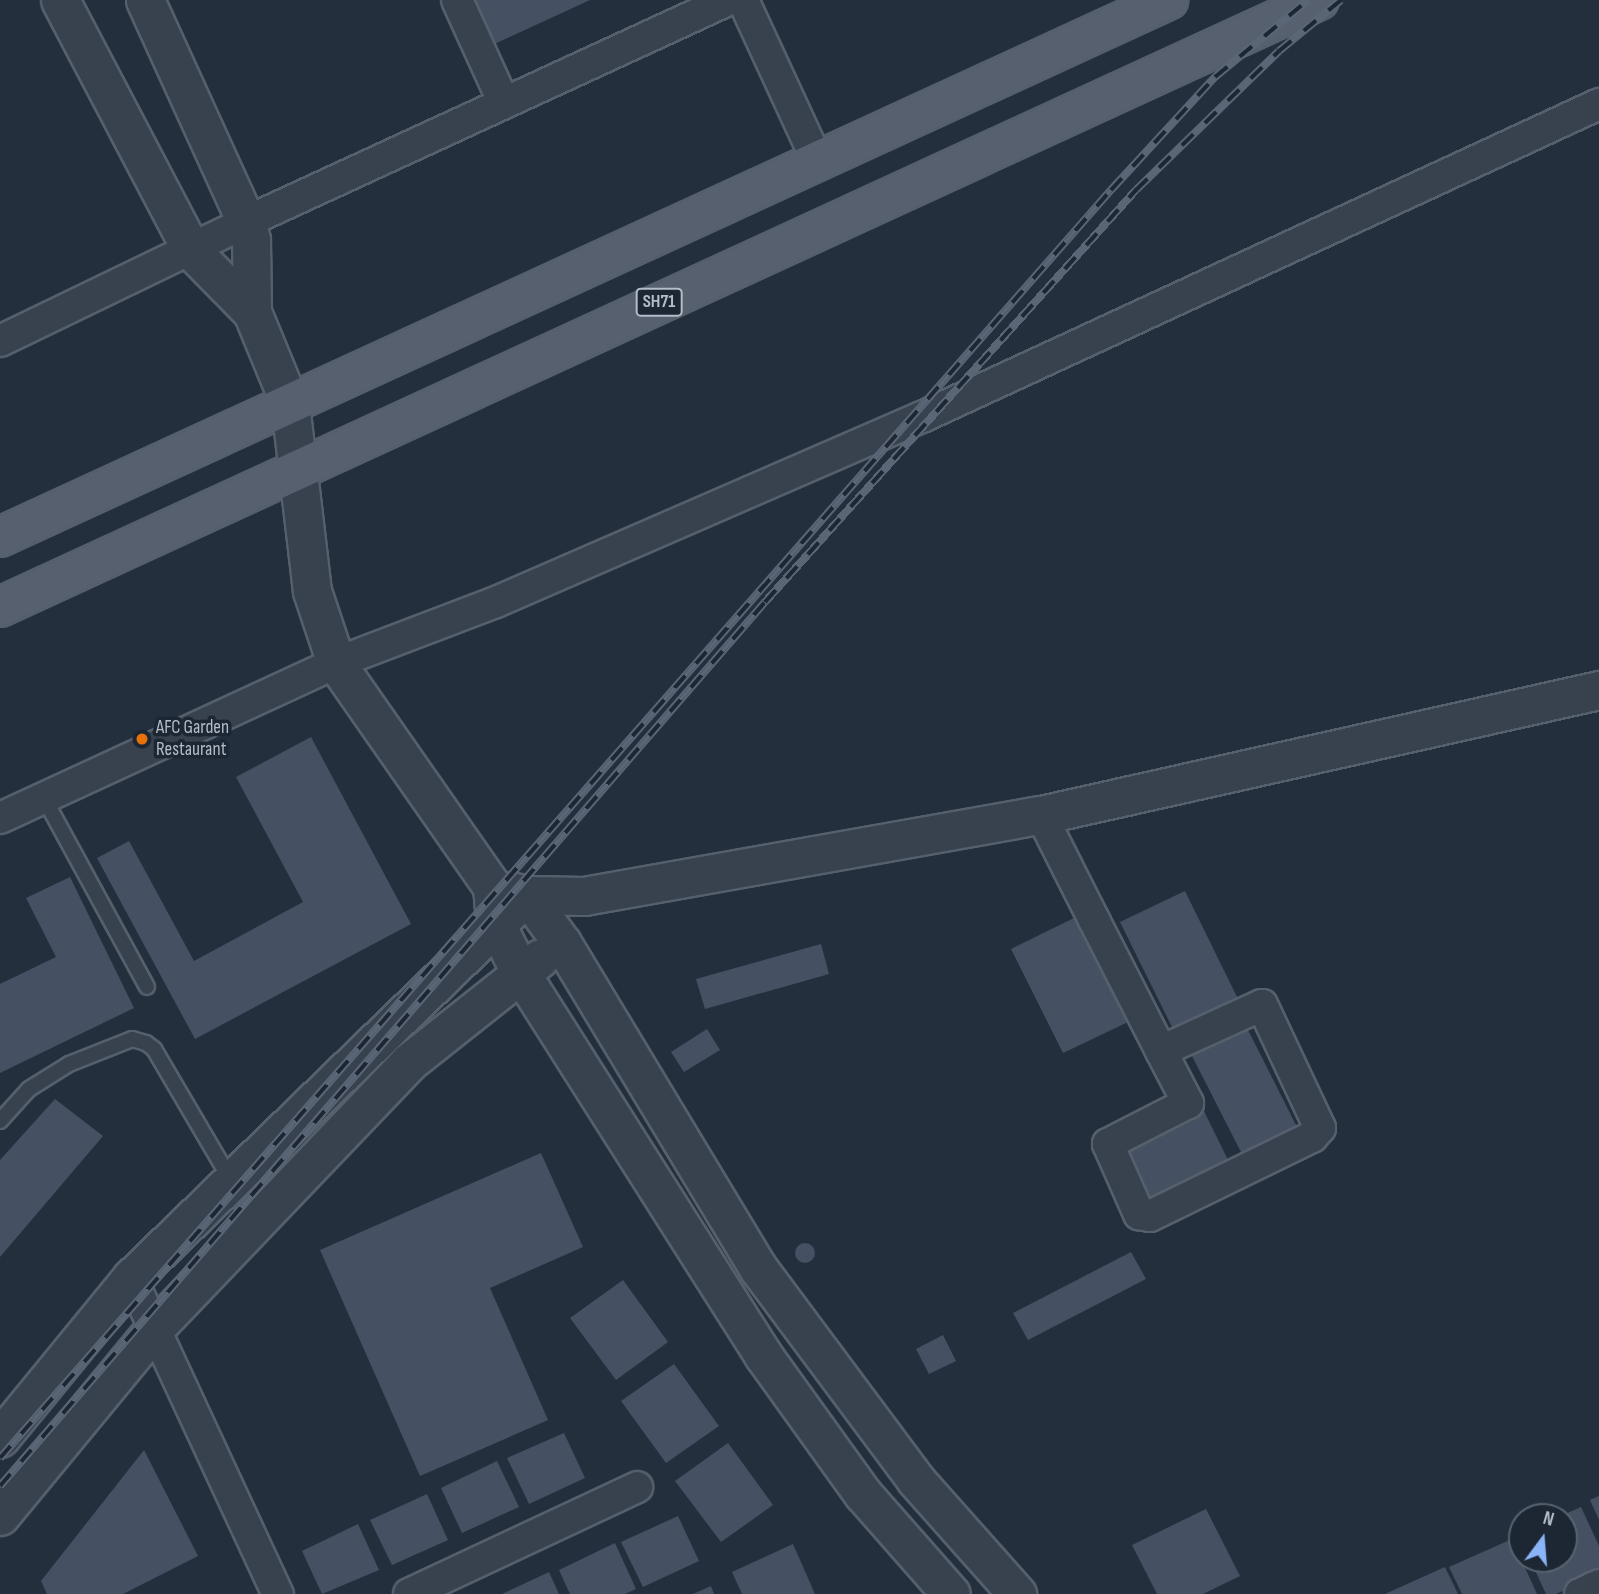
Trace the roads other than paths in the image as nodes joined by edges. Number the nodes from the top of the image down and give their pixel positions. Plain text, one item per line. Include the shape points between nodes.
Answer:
1 (60, 0) edge
2 (145, 0) edge
3 (457, 0) edge
4 (728, 0) edge
5 (743, 0) edge
6 (1168, 0) edge
7 (1319, 0) edge
8 (504, 103) junction
9 (1599, 104) edge
10 (818, 162) junction
11 (246, 222) junction
12 (191, 250) junction
13 (252, 312) junction
14 (0, 341) edge
15 (290, 404) junction
16 (299, 466) junction
17 (0, 537) edge
18 (0, 607) edge
19 (336, 663) junction
20 (1599, 690) edge
21 (44, 798) junction
22 (1041, 815) junction
23 (0, 818) edge
24 (527, 895) junction
25 (584, 897) junction
26 (494, 904) junction
27 (562, 943) junction
28 (520, 972) junction
29 (147, 987) dead end
30 (1161, 1051) junction
31 (0, 1121) edge
32 (231, 1180) junction
33 (131, 1278) junction
34 (154, 1329) junction
35 (0, 1438) edge
36 (903, 1463) junction
37 (637, 1487) dead end
38 (863, 1494) junction
39 (0, 1516) edge
40 (1599, 1585) edge
41 (278, 1594) edge
42 (409, 1594) edge
43 (951, 1594) edge
44 (1017, 1594) edge
45 (1580, 1594) edge

1 - 12 street
2 - 11 street
3 - 8 street
4 - 8 street
5 - 10 street
6 - 10 main road
7 - 16 main road, SH71
8 - 11 street
9 - 19 street via 922,417 496,602
10 - 15 main road
11 - 12 street
11 - 13 street via 251,240
12 - 13 street
12 - 14 street
13 - 15 street
15 - 16 street
15 - 17 main road
16 - 18 main road, SH71
16 - 19 street via 312,591
19 - 21 street
19 - 26 street
20 - 22 street
21 - 23 street
21 - 29 lane
22 - 25 street
22 - 30 street
24 - 25 street
24 - 26 street
24 - 27 street
25 - 27 street
26 - 28 street
26 - 32 street
27 - 28 street
27 - 36 street via 758,1268
28 - 34 street via 409,1062
28 - 38 street via 763,1355
30 - 30 street via 1262,1005 1318,1122 1317,1132 1150,1216 1139,1214 1107,1148 1188,1103
31 - 32 lane via 29,1089 68,1065 132,1039 154,1049
32 - 33 street
33 - 34 street
33 - 35 street
34 - 39 street
34 - 41 street
36 - 38 street
36 - 44 street
37 - 42 street
38 - 43 street
40 - 45 street

